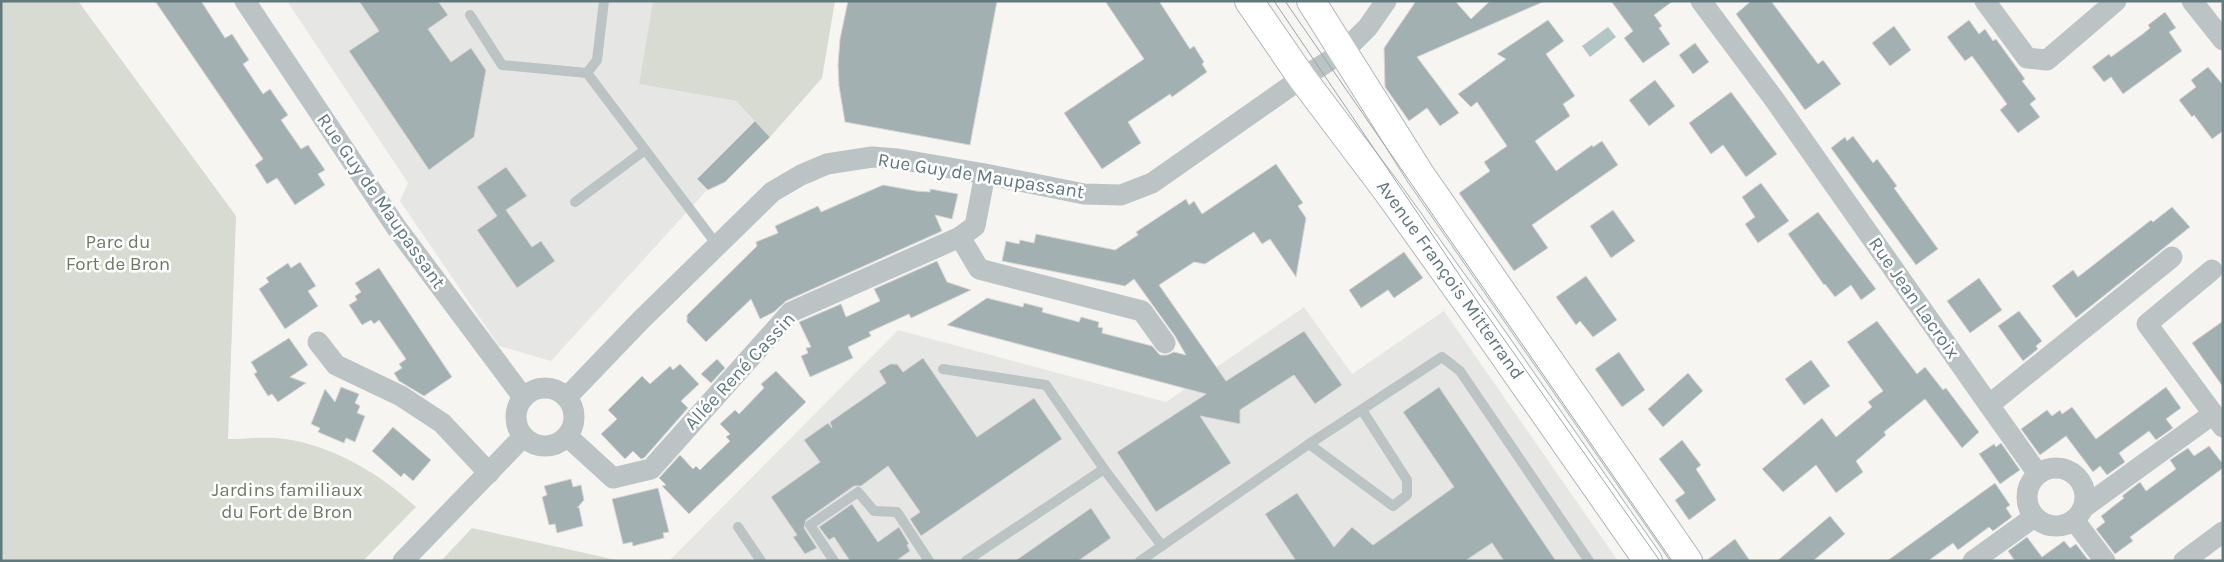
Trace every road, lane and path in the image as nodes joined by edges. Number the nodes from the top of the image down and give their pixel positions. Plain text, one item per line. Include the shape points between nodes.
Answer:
1 (245, 1) edge
2 (604, 1) edge
3 (1249, 1) edge
4 (1311, 1) edge
5 (1386, 1) edge
6 (1701, 1) edge
7 (1985, 1) edge
8 (2116, 1) edge
9 (2192, 1) edge
10 (470, 15) dead end
11 (2223, 40) edge
12 (1343, 52) junction
13 (587, 73) junction
14 (1302, 78) junction
15 (645, 150) junction
16 (985, 174) junction
17 (575, 202) dead end
18 (960, 237) junction
19 (717, 245) junction
20 (2172, 256) dead end
21 (2212, 270) dead end
22 (318, 342) dead end
23 (1165, 343) dead end
24 (943, 368) dead end
25 (523, 397) junction
26 (567, 397) junction
27 (1989, 405) junction
28 (1362, 410) junction
29 (2218, 420) edge
30 (567, 436) junction
31 (523, 437) junction
32 (1309, 444) junction
33 (1104, 469) junction
34 (489, 473) junction
35 (2038, 474) junction
36 (2078, 514) junction
37 (2034, 517) junction
38 (738, 527) dead end
39 (2223, 532) edge
40 (1162, 546) junction
41 (403, 561) edge
42 (761, 561) edge
43 (834, 561) edge
44 (929, 561) edge
45 (966, 561) edge
46 (1140, 561) edge
47 (1589, 561) edge
48 (1648, 561) edge
49 (1688, 561) edge
50 (1973, 561) edge
51 (2105, 561) edge
52 (2184, 561) edge

1 - 25 street, Rue Guy de Maupassant via 396,227
2 - 13 lane via 596,60
3 - 14 street, Avenue François Mitterrand
4 - 12 street, Avenue François Mitterrand
5 - 12 street, Rue Guy de Maupassant
6 - 27 street, Rue Jean Lacroix via 1774,98
7 - 8 street via 2026,58 2047,60
9 - 11 street
10 - 13 lane via 502,65
12 - 14 street, Rue Guy de Maupassant
12 - 49 street, Avenue François Mitterrand via 1420,174
13 - 15 lane
14 - 16 street, Rue Guy de Maupassant via 1152,182 1121,195 1084,194
14 - 48 street, Avenue François Mitterrand via 1405,215
15 - 17 lane
15 - 19 lane
16 - 18 street, Allée René Cassin via 975,226
16 - 19 street, Rue Guy de Maupassant via 872,157 827,164 772,192
18 - 23 street via 979,269 1142,311
18 - 30 street, Allée René Cassin via 791,312 651,469 613,478
19 - 26 street, Rue Guy de Maupassant
20 - 27 street
21 - 29 street via 2147,324
22 - 34 street via 336,365 401,396 442,423
24 - 33 lane via 1046,385
25 - 26 street via 529,391 545,387
25 - 31 street via 515,417
26 - 30 street via 574,416
27 - 35 street, Rue Jean Lacroix
28 - 32 lane
28 - 32 lane via 1407,480 1407,495 1393,506
28 - 47 lane via 1442,357 1460,371
29 - 36 street
30 - 31 street via 561,442 545,446
31 - 34 street
32 - 40 lane
33 - 40 lane
33 - 45 lane
34 - 41 street
35 - 36 street via 2055,468 2074,474 2084,489 2085,499
35 - 37 street via 2031,481 2026,499
36 - 37 street via 2058,526
36 - 51 street
37 - 50 street
38 - 42 lane
39 - 52 street
40 - 46 lane
43 - 44 lane via 810,524 858,492 874,511 897,512

